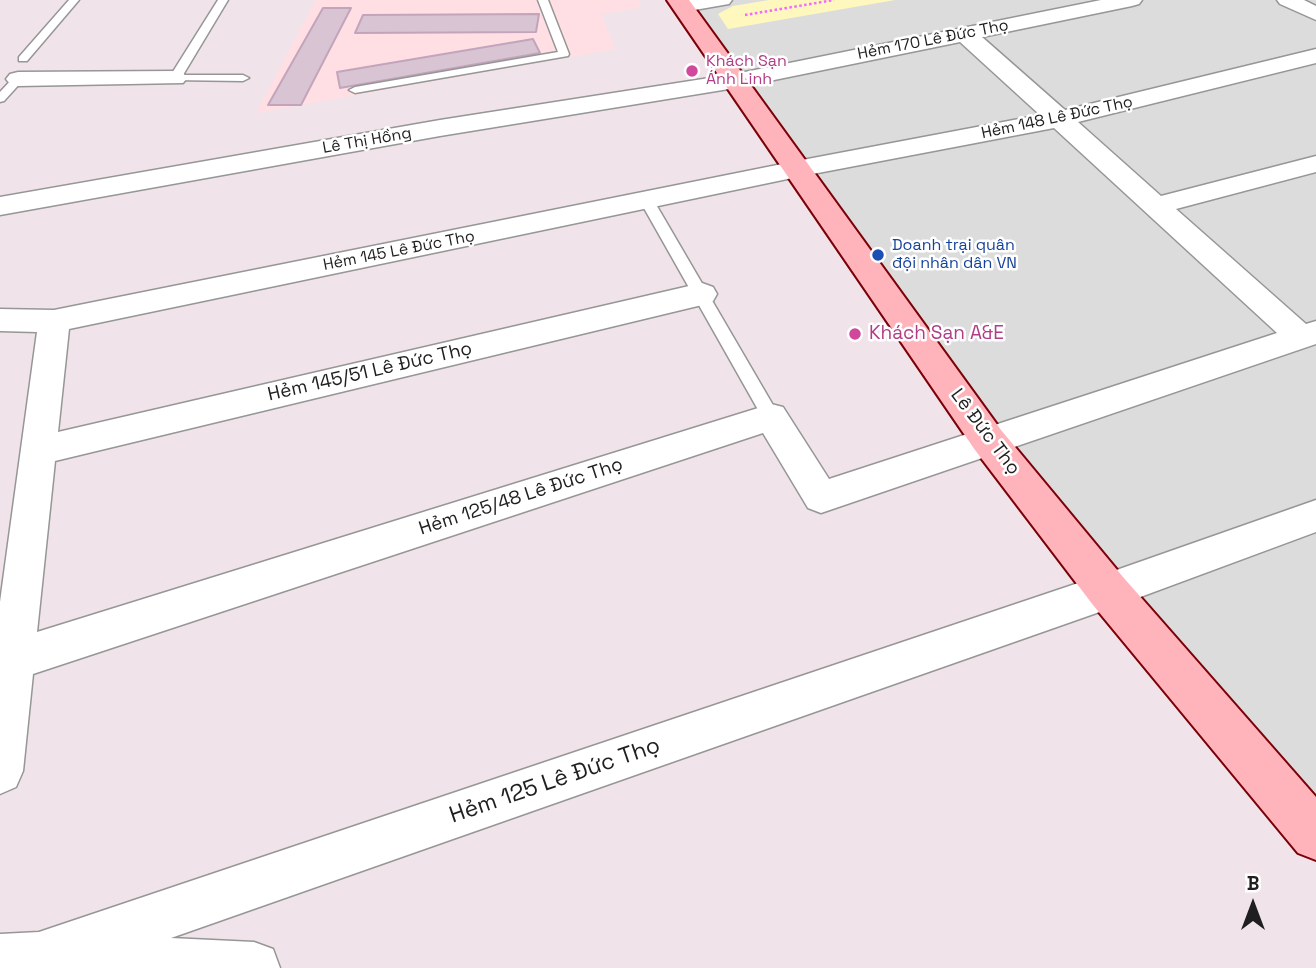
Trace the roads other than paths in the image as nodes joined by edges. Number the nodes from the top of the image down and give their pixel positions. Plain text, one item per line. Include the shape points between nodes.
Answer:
1 (74, 0) edge
2 (223, 0) edge
3 (543, 0) edge
4 (722, 0) edge
5 (1132, 0) edge
6 (1287, 0) edge
7 (686, 10) edge
8 (1316, 14) edge
9 (965, 34) junction
10 (1316, 56) edge
11 (20, 69) junction
12 (175, 78) junction
13 (243, 78) dead end
14 (735, 81) junction
15 (355, 90) dead end
16 (0, 99) edge
17 (1060, 120) junction
18 (1316, 164) edge
19 (797, 169) junction
20 (647, 201) junction
21 (0, 206) edge
22 (1155, 206) junction
23 (702, 294) junction
24 (0, 320) edge
25 (54, 321) junction
26 (1308, 334) edge
27 (771, 417) junction
28 (988, 440) junction
29 (38, 451) junction
30 (1316, 516) edge
31 (15, 521) edge
32 (1108, 591) junction
33 (13, 660) junction
34 (0, 771) edge
35 (1316, 835) edge
36 (20, 959) edge
37 (254, 968) edge

1 - 11 lane
2 - 12 lane
3 - 15 lane via 564,54
4 - 7 street
5 - 9 street, Hẻm 170 Lê Đức Thọ
6 - 8 street
7 - 14 street, Lê Đức Thọ
9 - 14 street, Hẻm 170 Lê Đức Thọ
9 - 17 street
10 - 17 street, Hẻm 148 Lê Đức Thọ
11 - 12 street
11 - 16 lane
12 - 13 lane
14 - 19 street, Lê Đức Thọ
14 - 21 street, Lê Thị Hồng
17 - 19 street, Hẻm 148 Lê Đức Thọ
17 - 22 street
18 - 22 street
19 - 20 street, Hẻm 145 Lê Đức Thọ
19 - 28 street, Lê Đức Thọ
20 - 23 lane
20 - 25 street, Hẻm 145 Lê Đức Thọ
22 - 26 street
23 - 27 lane
23 - 29 street, Hẻm 145/51 Lê Đức Thọ
24 - 25 street, Hẻm 145 Lê Đức Thọ
25 - 29 street
26 - 28 street
27 - 28 street via 821,497
27 - 33 street, Hẻm 125/48 Lê Đức Thọ
28 - 32 street, Lê Đức Thọ
29 - 31 street
30 - 32 street, Hẻm 125 Lê Đức Thọ
31 - 33 street
32 - 35 street, Lê Đức Thọ
32 - 36 street, Hẻm 125 Lê Đức Thọ
33 - 34 street
36 - 37 street

